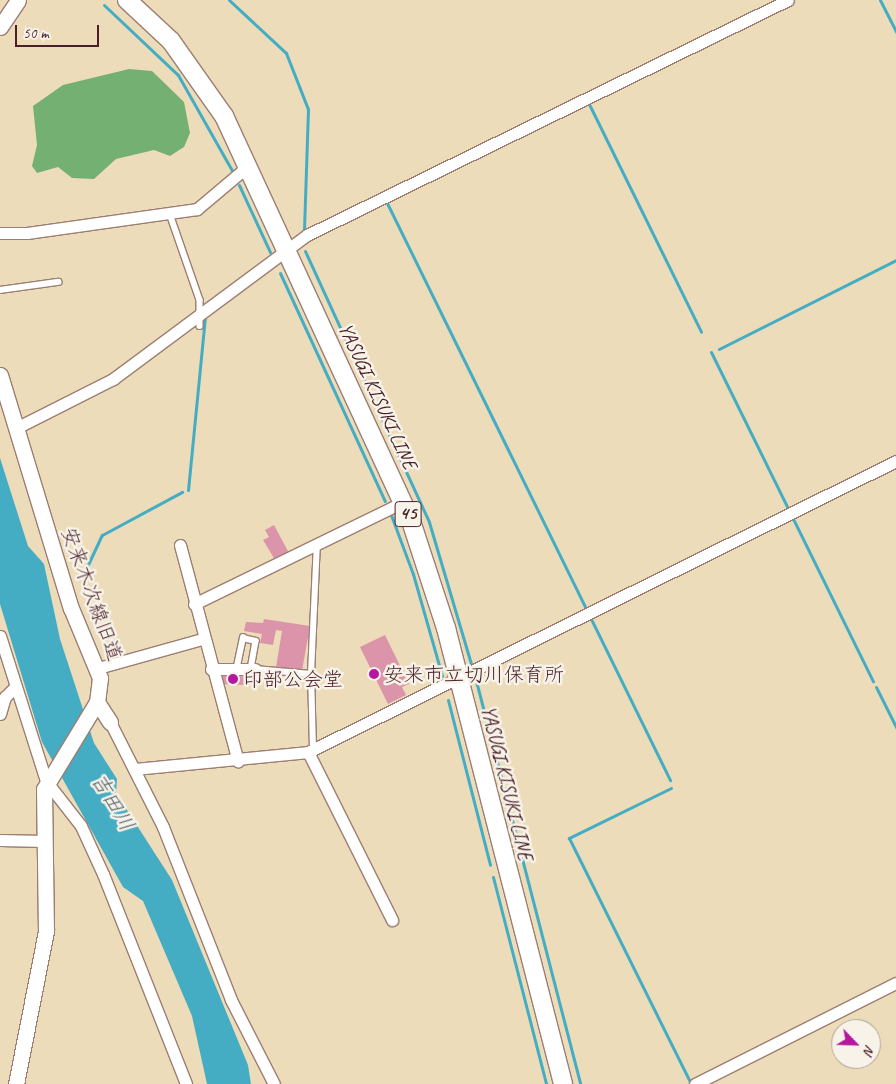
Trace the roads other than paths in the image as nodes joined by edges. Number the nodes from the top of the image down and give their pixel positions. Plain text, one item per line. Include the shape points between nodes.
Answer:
1 (18, 0) edge
2 (127, 0) edge
3 (786, 0) edge
4 (0, 27) edge
5 (248, 166) junction
6 (170, 214) junction
7 (0, 233) edge
8 (286, 248) junction
9 (58, 282) dead end
10 (0, 290) edge
11 (202, 312) junction
12 (200, 326) dead end
13 (0, 376) edge
14 (16, 428) junction
15 (896, 461) edge
16 (403, 502) junction
17 (317, 544) junction
18 (180, 545) dead end
19 (194, 604) junction
20 (0, 636) edge
21 (202, 639) junction
22 (237, 666) junction
23 (98, 668) junction
24 (253, 668) junction
25 (211, 669) junction
26 (310, 674) junction
27 (459, 678) junction
28 (15, 687) junction
29 (95, 704) junction
30 (0, 714) edge
31 (110, 722) joint
32 (311, 751) junction
33 (238, 761) junction
34 (135, 769) junction
35 (49, 776) junction
36 (0, 840) edge
37 (46, 841) junction
38 (392, 920) dead end
39 (896, 983) edge
40 (698, 1083) edge
41 (16, 1084) edge
42 (186, 1084) edge
43 (274, 1084) edge
44 (562, 1084) edge

1 - 4 street
2 - 5 main road, YASUGI KISUKI LINE / 45 via 171,41 200,78
3 - 8 street
5 - 6 street via 202,207
5 - 8 main road, YASUGI KISUKI LINE / 45
6 - 7 street
6 - 11 lane
8 - 11 street
8 - 16 main road, YASUGI KISUKI LINE / 45
9 - 10 lane
11 - 12 lane
11 - 14 street via 112,379
13 - 14 street, 安来木次線旧道
14 - 23 street, 安来木次線旧道 via 71,608
15 - 27 street
16 - 17 street
16 - 27 main road, YASUGI KISUKI LINE / 45 via 430,574
17 - 19 street
17 - 26 lane
18 - 19 street
19 - 21 street
20 - 28 street
21 - 23 street
21 - 25 street
22 - 24 street
22 - 24 lane via 243,638 256,641
22 - 25 street
23 - 29 street, 安来木次線旧道
24 - 26 lane
25 - 33 street
26 - 32 lane
27 - 32 street
27 - 44 main road, YASUGI KISUKI LINE / 45
28 - 30 street via 5,697
28 - 35 street
29 - 31 street
29 - 35 street, 安来木次線旧道
31 - 34 street
32 - 33 street
32 - 38 street
33 - 34 street
34 - 43 street via 174,851 231,1000
35 - 37 street
35 - 42 street via 81,826 103,874
36 - 37 street
37 - 41 street via 44,946
39 - 40 street

